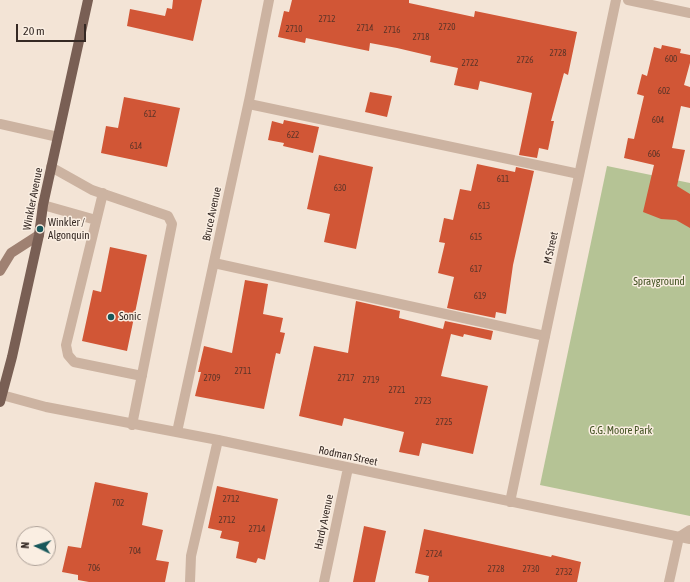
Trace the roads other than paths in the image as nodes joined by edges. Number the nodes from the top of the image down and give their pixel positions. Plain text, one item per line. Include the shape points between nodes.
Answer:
1 (88, 0) edge
2 (269, 0) edge
3 (616, 0) edge
4 (628, 0) edge
5 (690, 13) edge
6 (249, 104) junction
7 (0, 124) edge
8 (58, 137) junction
9 (51, 167) junction
10 (579, 174) junction
11 (103, 193) junction
12 (43, 205) junction
13 (96, 220) junction
14 (39, 235) junction
15 (214, 263) junction
16 (0, 271) edge
17 (545, 336) junction
18 (142, 376) junction
19 (1, 397) edge
20 (132, 424) junction
21 (177, 432) junction
22 (218, 440) junction
23 (348, 468) junction
24 (510, 502) junction
25 (690, 530) edge
26 (679, 537) junction
27 (690, 539) edge
28 (190, 582) edge
29 (324, 582) edge
30 (670, 582) edge

1 - 8 main road, Winkler Avenue
2 - 6 street, Bruce Avenue
3 - 10 street, M Street
4 - 5 street
6 - 10 street
6 - 15 street, Bruce Avenue
7 - 8 street
8 - 9 main road, Winkler Avenue
9 - 11 street via 80,184
9 - 12 main road, Winkler Avenue
10 - 17 street, M Street
11 - 13 street
11 - 18 street via 168,216 172,224
12 - 13 street
12 - 14 main road, Winkler Avenue
13 - 18 street via 66,345 68,355 74,362
14 - 16 main road via 11,253
14 - 19 main road, Winkler Avenue
15 - 17 street
15 - 21 street, Bruce Avenue
17 - 24 street, M Street
18 - 20 street
19 - 20 street, Rodman Street
20 - 21 street, Rodman Street
21 - 22 street, Rodman Street
22 - 23 street, Rodman Street
22 - 28 street via 192,556
23 - 24 street, Rodman Street
23 - 29 street, Hardy Avenue
24 - 26 street, Rodman Street
25 - 26 street
26 - 27 street, Rodman Street
26 - 30 street

